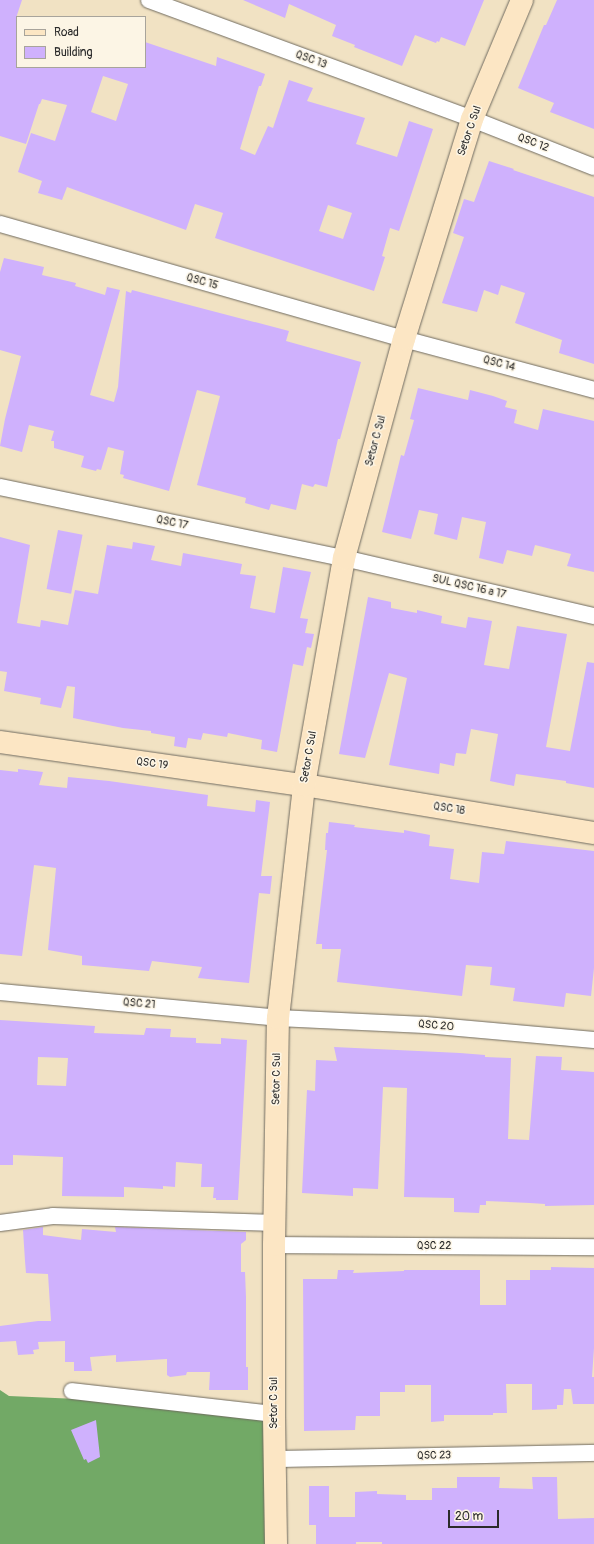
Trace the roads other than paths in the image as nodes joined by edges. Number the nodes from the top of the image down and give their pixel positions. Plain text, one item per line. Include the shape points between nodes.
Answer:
1 (149, 0) edge
2 (522, 0) edge
3 (472, 120) junction
4 (594, 167) edge
5 (0, 224) edge
6 (404, 339) junction
7 (594, 390) edge
8 (0, 487) edge
9 (344, 558) junction
10 (594, 616) edge
11 (0, 742) edge
12 (304, 785) junction
13 (594, 833) edge
14 (0, 992) edge
15 (278, 1018) junction
16 (594, 1040) edge
17 (0, 1223) edge
18 (276, 1223) junction
19 (274, 1245) junction
20 (594, 1247) edge
21 (72, 1391) dead end
22 (274, 1414) junction
23 (594, 1453) edge
24 (274, 1459) junction
25 (276, 1544) edge

1 - 3 street, QSC 13
2 - 3 street, Setor C Sul
3 - 4 street, QSC 12
3 - 6 street, Setor C Sul
5 - 6 street, QSC 15
6 - 7 street, QSC 14
6 - 9 street, Setor C Sul
8 - 9 street, QSC 17
9 - 10 street, SUL QSC 16 a 17
9 - 12 street, Setor C Sul
11 - 12 street, QSC 19
12 - 13 street, QSC 18
12 - 15 street, Setor C Sul
14 - 15 street, QSC 21
15 - 16 street, QSC 20 via 425,1025
15 - 18 street, Setor C Sul
17 - 18 street via 54,1216
18 - 19 street, Setor C Sul
19 - 20 street, QSC 22
19 - 22 street, Setor C Sul
21 - 22 street
22 - 24 street, Setor C Sul
23 - 24 street, QSC 23
24 - 25 street, Setor C Sul

